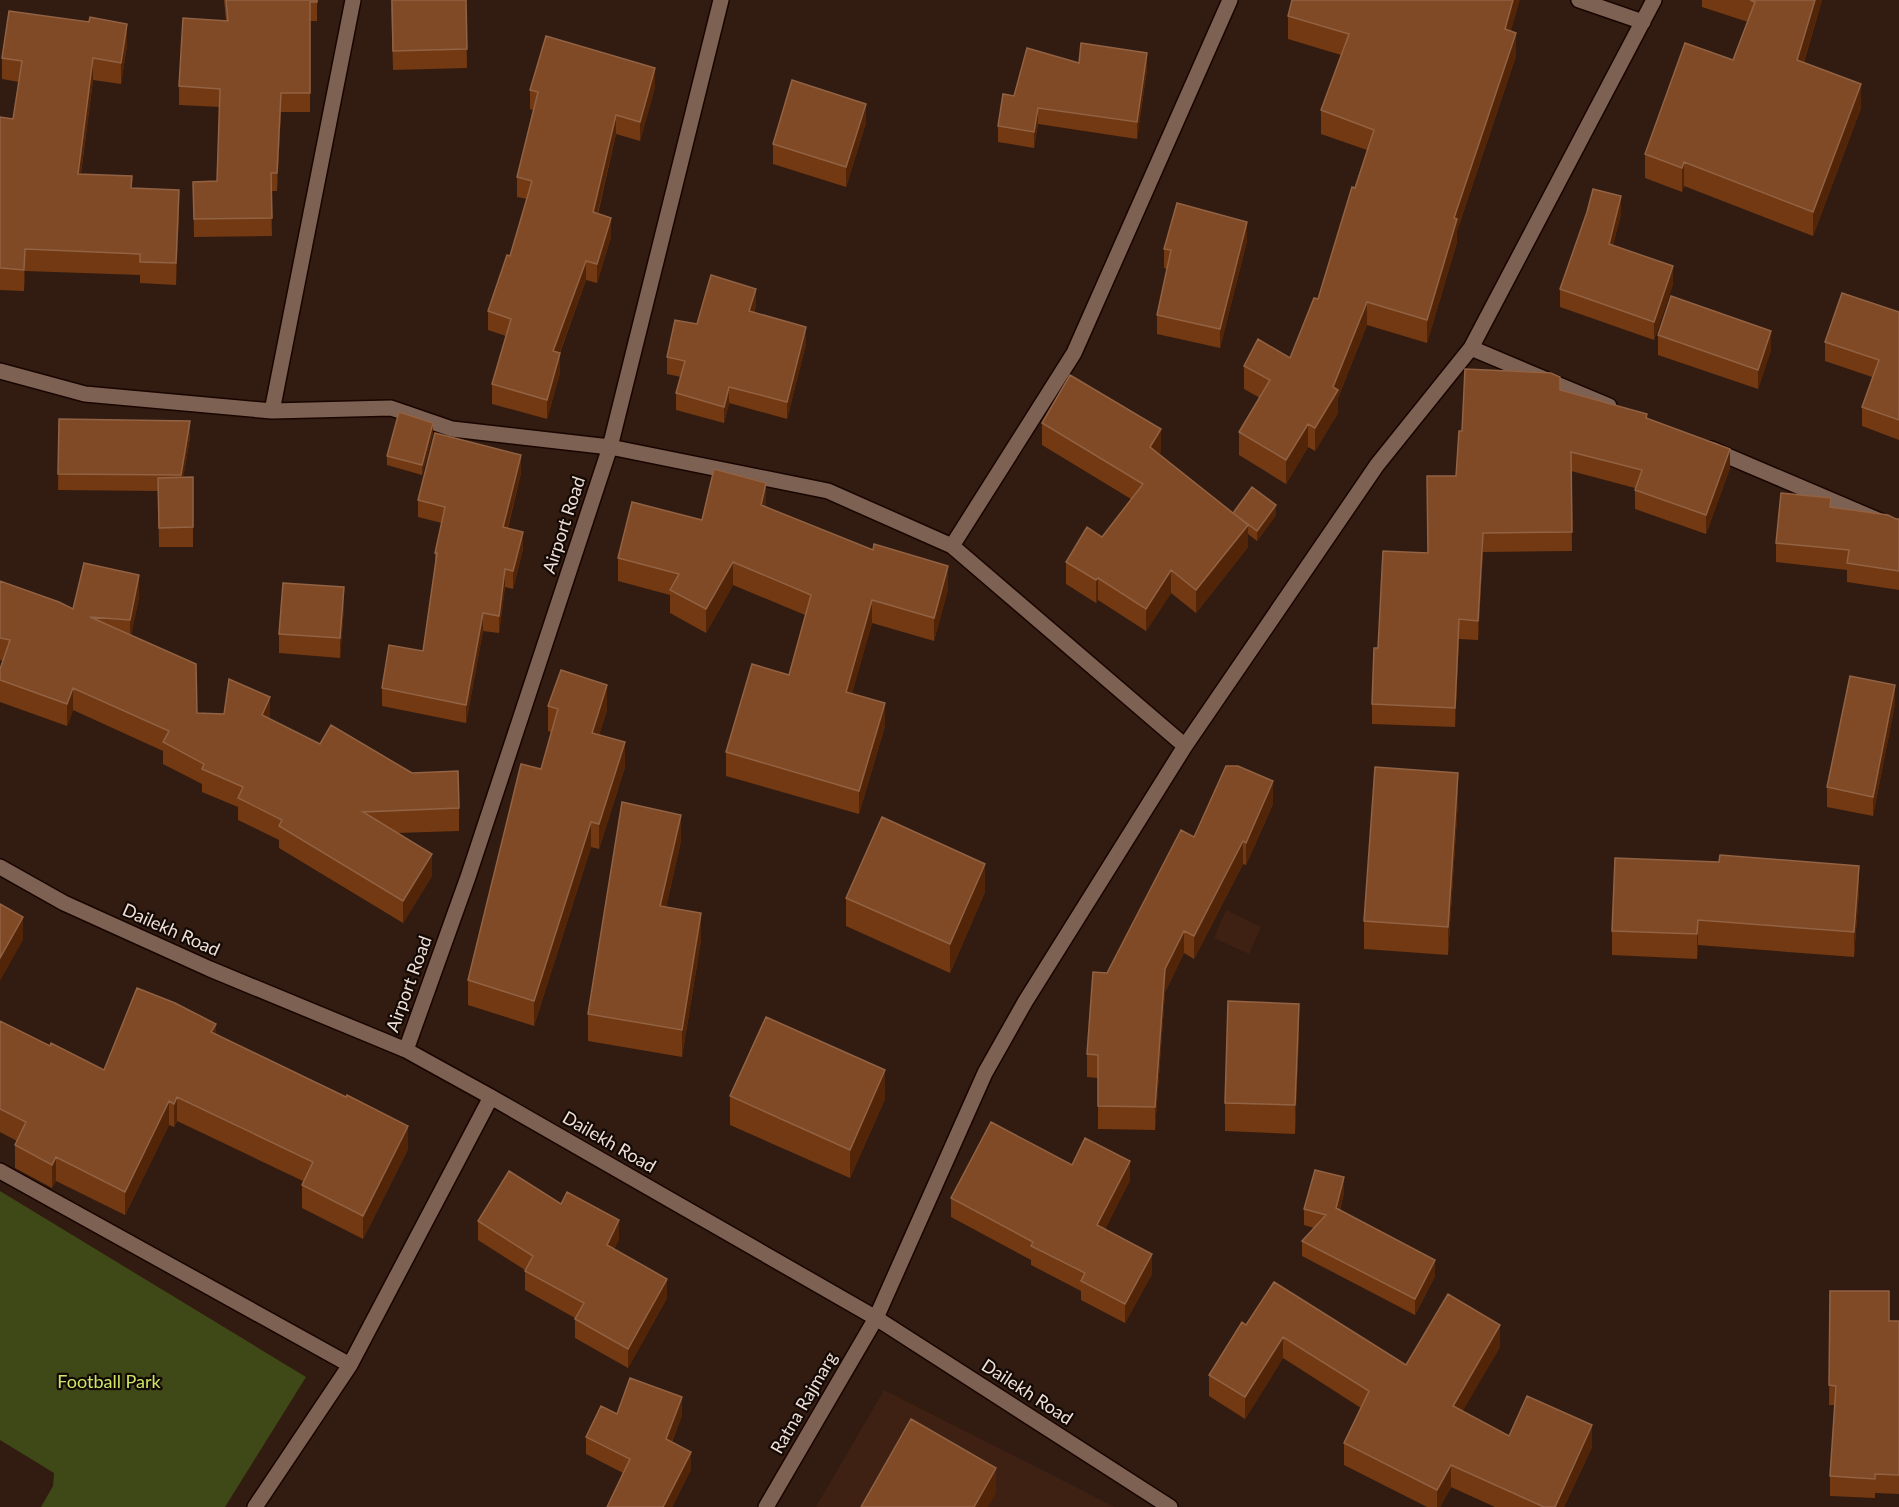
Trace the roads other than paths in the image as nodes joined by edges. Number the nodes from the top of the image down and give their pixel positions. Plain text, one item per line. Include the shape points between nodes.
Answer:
1 (353, 0) edge
2 (721, 0) edge
3 (1230, 0) edge
4 (1579, 0) edge
5 (1654, 0) edge
6 (1643, 22) junction
7 (1472, 348) junction
8 (0, 371) edge
9 (272, 411) junction
10 (1625, 413) edge
11 (1702, 445) edge
12 (610, 447) junction
13 (1899, 529) edge
14 (952, 546) junction
15 (1185, 746) junction
16 (0, 867) edge
17 (406, 1050) junction
18 (491, 1097) junction
19 (0, 1171) edge
20 (876, 1318) junction
21 (350, 1365) junction
22 (255, 1507) edge
23 (766, 1507) edge
24 (1170, 1507) edge

1 - 9 street
2 - 12 street, Airport Road
3 - 14 street via 1074,353
4 - 6 street
5 - 6 street, Ratna Rajmarg
6 - 7 street, Ratna Rajmarg
7 - 10 street
7 - 15 street, Ratna Rajmarg via 1377,465
8 - 9 street via 85,394
9 - 12 street via 391,408 452,429
11 - 13 street
12 - 14 street via 828,490
12 - 17 street, Airport Road via 468,877
14 - 15 street
15 - 20 street, Ratna Rajmarg via 985,1073
16 - 17 street, Dailekh Road via 64,903 199,964
17 - 18 street, Dailekh Road
18 - 20 street, Dailekh Road
18 - 21 street
19 - 21 street
20 - 23 street, Ratna Rajmarg
20 - 24 street, Dailekh Road
21 - 22 street

